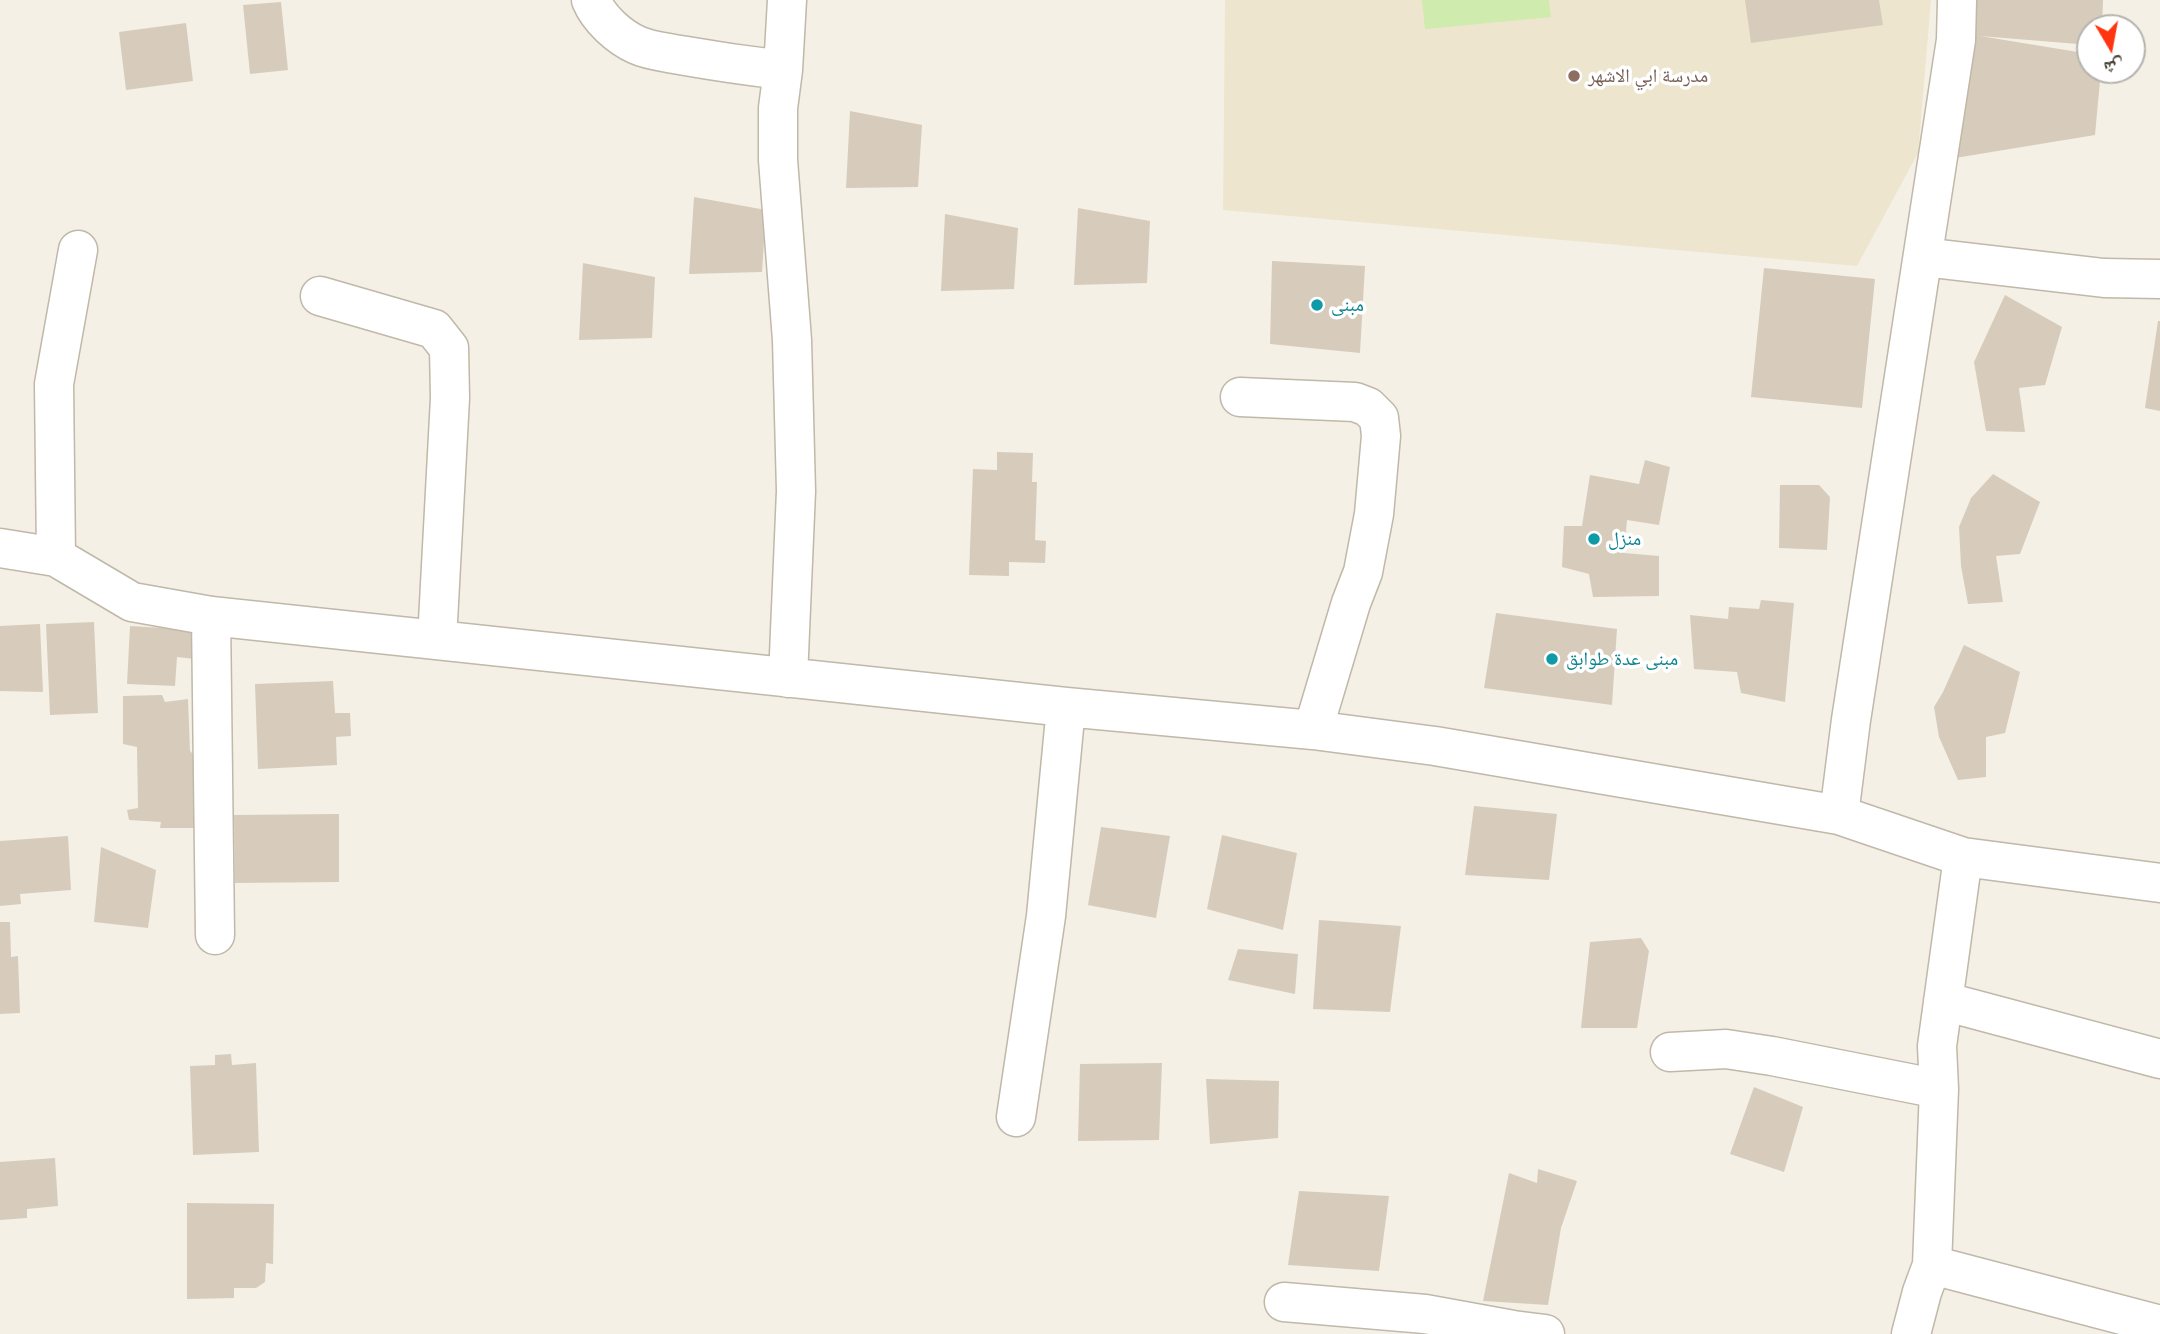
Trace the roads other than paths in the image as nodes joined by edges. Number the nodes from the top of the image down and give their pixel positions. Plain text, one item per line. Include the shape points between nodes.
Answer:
1 (592, 0) edge
2 (788, 0) edge
3 (1957, 0) edge
4 (783, 70) junction
5 (78, 250) dead end
6 (1923, 257) junction
7 (2160, 279) edge
8 (320, 296) dead end
9 (1240, 397) dead end
10 (0, 548) edge
11 (56, 557) junction
12 (211, 617) junction
13 (437, 640) junction
14 (788, 678) junction
15 (1066, 707) junction
16 (1313, 730) junction
17 (1839, 815) junction
18 (1963, 857) junction
19 (2160, 883) edge
20 (215, 935) dead end
21 (1944, 1001) junction
22 (1670, 1052) dead end
23 (2160, 1059) edge
24 (1939, 1089) junction
25 (1016, 1117) dead end
26 (1932, 1265) junction
27 (1284, 1302) dead end
28 (2160, 1325) edge
29 (1545, 1334) edge
30 (1911, 1334) edge

1 - 4 street via 613,29 640,47
2 - 4 street
3 - 6 street via 1956,40
4 - 14 street via 778,160 792,340 796,491
5 - 11 street via 54,384
6 - 7 street via 2104,278
6 - 17 street
8 - 13 street via 434,329 449,348
9 - 16 street via 1355,402 1379,418 1374,514 1363,572
10 - 11 street
11 - 12 street via 132,602
12 - 13 street
12 - 20 street
13 - 14 street
14 - 15 street
15 - 16 street
15 - 25 street via 1046,916
16 - 17 street via 1435,746
17 - 18 street
18 - 19 street
18 - 21 street
21 - 23 street
21 - 24 street via 1937,1046
22 - 24 street via 1726,1049
24 - 26 street
26 - 28 street
26 - 30 street
27 - 29 street via 1425,1314

